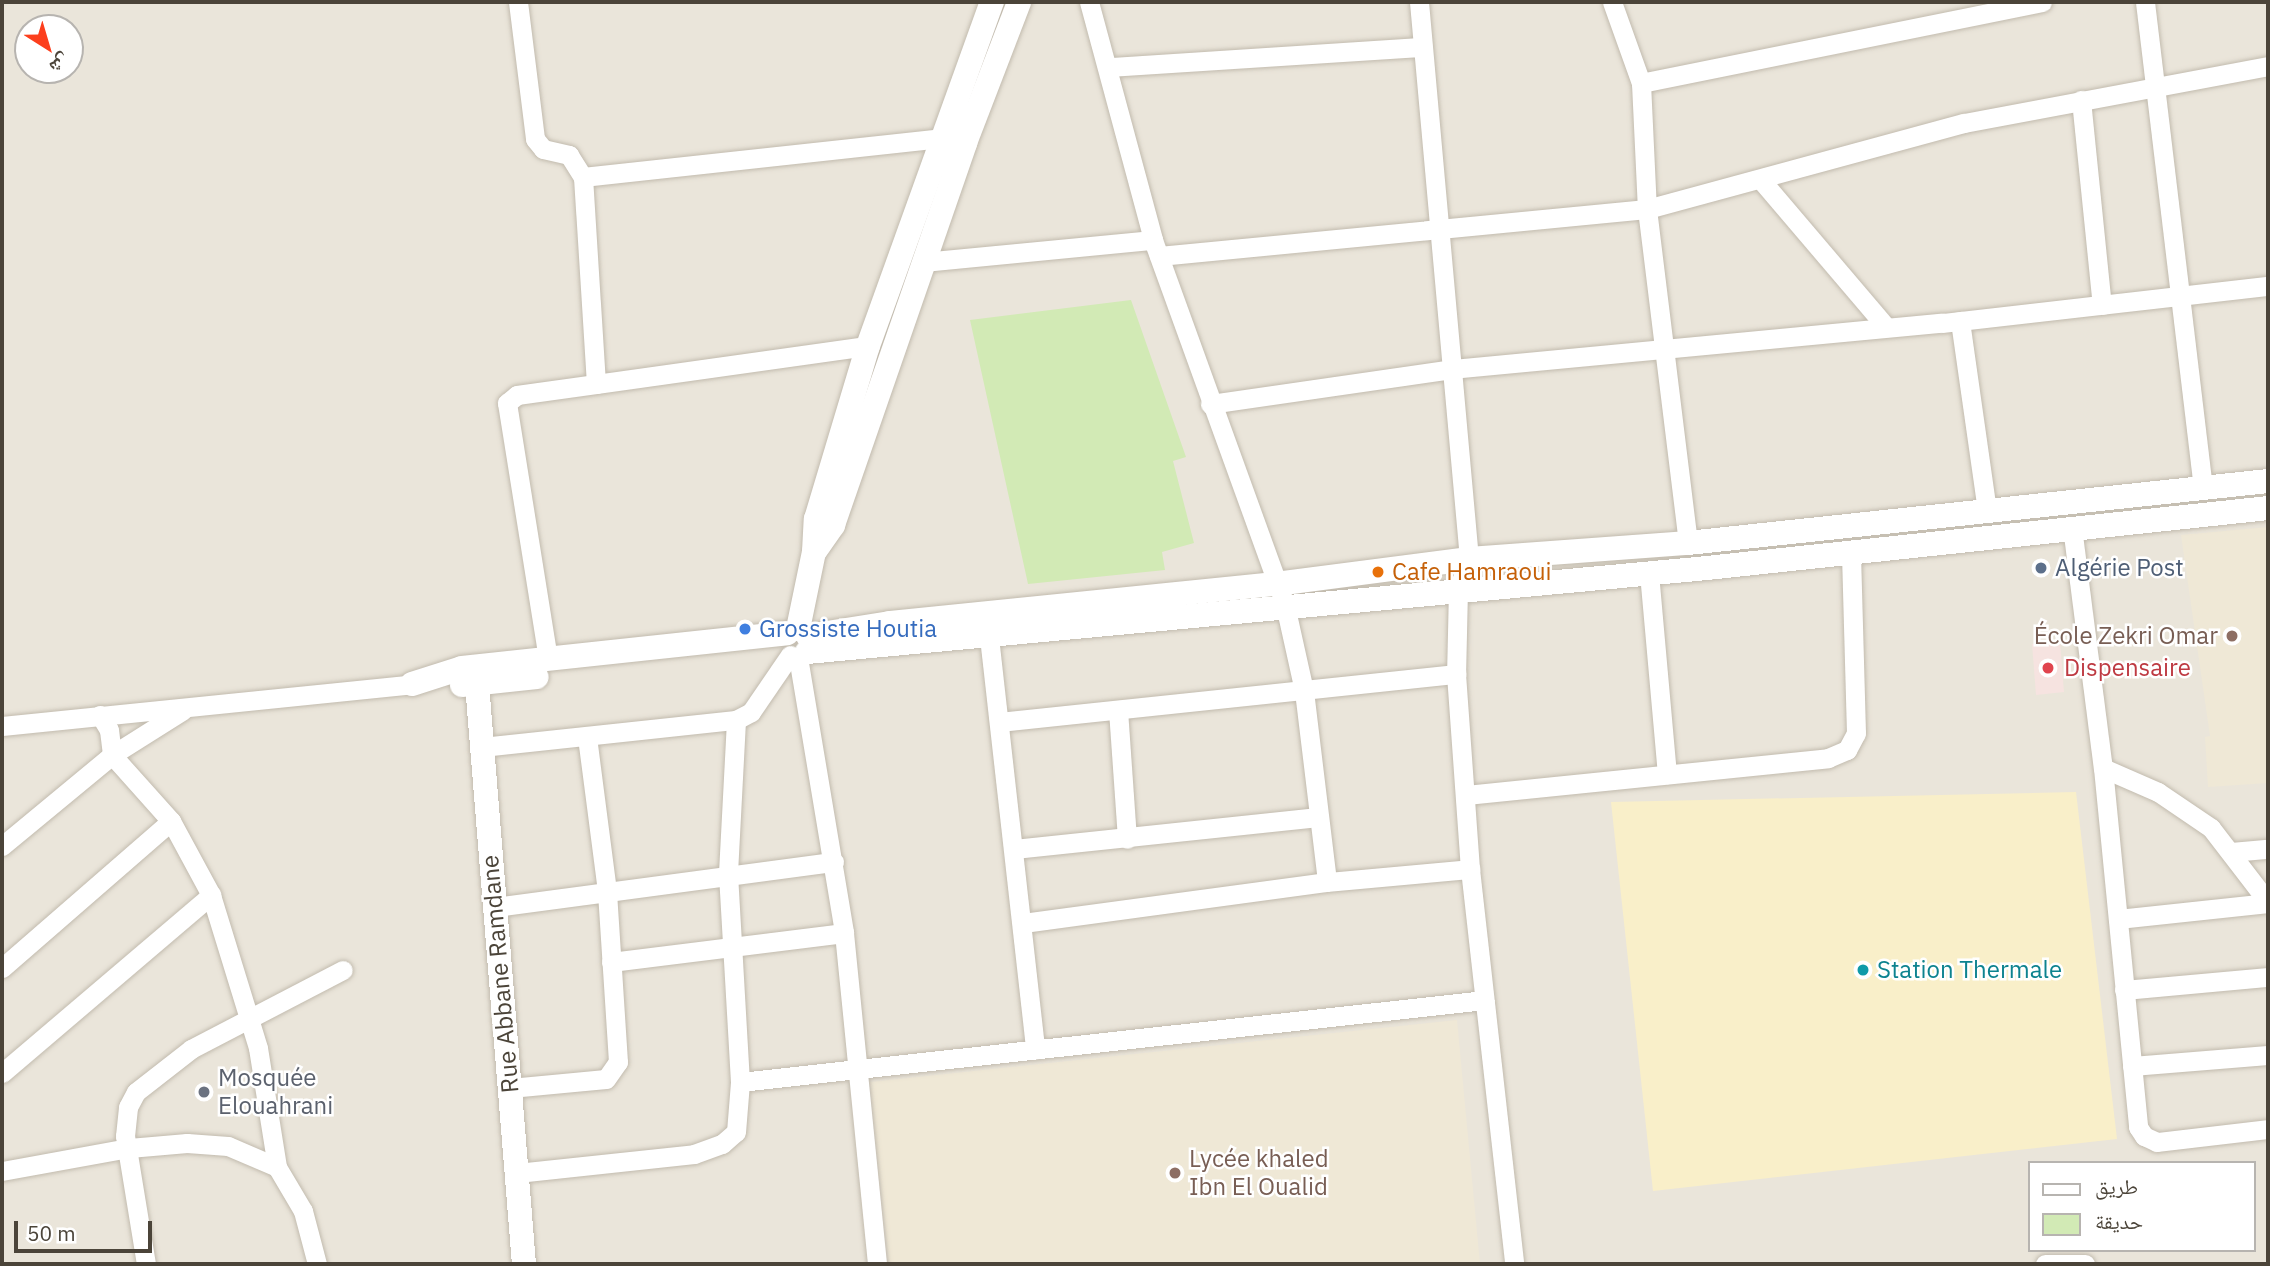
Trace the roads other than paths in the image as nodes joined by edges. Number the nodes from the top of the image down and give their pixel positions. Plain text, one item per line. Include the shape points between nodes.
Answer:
1 (518, 2) edge
2 (992, 2) edge
3 (1019, 2) edge
4 (1089, 2) edge
5 (1419, 2) edge
6 (1612, 2) edge
7 (2042, 2) edge
8 (2145, 2) edge
9 (1422, 47) junction
10 (2268, 66) edge
11 (1110, 67) junction
12 (1641, 83) junction
13 (2157, 85) junction
14 (2081, 100) junction
15 (941, 138) junction
16 (583, 177) junction
17 (1761, 180) junction
18 (1647, 209) junction
19 (1437, 228) junction
20 (1156, 248) junction
21 (923, 262) junction
22 (2268, 286) edge
23 (2179, 296) junction
24 (2102, 305) junction
25 (1960, 321) junction
26 (1886, 327) junction
27 (868, 346) junction
28 (1662, 348) junction
29 (1452, 369) junction
30 (597, 384) junction
31 (1210, 404) junction
32 (2268, 481) edge
33 (2203, 488) junction
34 (2268, 508) edge
35 (1987, 511) junction
36 (2071, 527) junction
37 (1688, 543) junction
38 (814, 552) junction
39 (1851, 552) junction
40 (1469, 559) junction
41 (1649, 573) junction
42 (1458, 589) junction
43 (1281, 594) junction
44 (989, 637) junction
45 (796, 645) junction
46 (633, 658) junction
47 (548, 659) junction
48 (1457, 674) junction
49 (412, 684) junction
50 (477, 684) junction
51 (1304, 691) junction
52 (192, 706) junction
53 (1118, 710) junction
54 (100, 715) junction
55 (736, 720) junction
56 (999, 722) junction
57 (2, 726) edge
58 (587, 736) junction
59 (482, 747) junction
60 (112, 755) junction
61 (2103, 768) junction
62 (1667, 774) junction
63 (1466, 795) junction
64 (1318, 817) junction
65 (172, 821) junction
66 (1127, 839) junction
67 (2, 846) edge
68 (1014, 849) junction
69 (2268, 849) edge
70 (2231, 852) junction
71 (834, 862) junction
72 (1470, 869) junction
73 (728, 873) junction
74 (1327, 882) junction
75 (607, 891) junction
76 (211, 895) junction
77 (2268, 902) edge
78 (495, 907) junction
79 (2118, 919) junction
80 (1023, 923) junction
81 (844, 933) junction
82 (730, 946) junction
83 (611, 962) junction
84 (2, 968) edge
85 (343, 970) dead end
86 (2268, 977) edge
87 (2124, 990) junction
88 (1485, 1000) junction
89 (249, 1018) junction
90 (1035, 1049) junction
91 (2268, 1055) edge
92 (2132, 1066) junction
93 (860, 1067) junction
94 (2, 1073) edge
95 (740, 1082) junction
96 (510, 1088) junction
97 (2268, 1129) edge
98 (129, 1148) junction
99 (277, 1167) junction
100 (2, 1171) edge
101 (517, 1173) junction
102 (146, 1264) edge
103 (317, 1264) edge
104 (524, 1264) edge
105 (877, 1264) edge
106 (1514, 1264) edge
107 (2045, 1264) edge
108 (2085, 1264) edge

1 - 16 street via 535,139 543,149 569,155
2 - 15 street
3 - 21 street
4 - 11 street
5 - 9 street
6 - 12 street
7 - 12 street
8 - 13 street
9 - 11 street
9 - 19 street
10 - 13 street
11 - 20 street
12 - 18 street
13 - 14 street
13 - 23 street
14 - 17 street via 1964,123
14 - 24 street
15 - 16 street
15 - 27 street
16 - 30 street
17 - 18 street
17 - 26 street
18 - 19 street
18 - 28 street
19 - 20 street
19 - 29 street
20 - 21 street
20 - 31 street
21 - 38 street via 833,525
22 - 23 street
23 - 24 street
23 - 33 street
24 - 25 street
25 - 26 street
25 - 35 street
26 - 28 street
27 - 30 street
27 - 38 street via 816,519
28 - 29 street
28 - 37 street
29 - 31 street
29 - 40 street
30 - 47 street via 517,395 507,403
31 - 43 street
32 - 33 street
33 - 35 street
34 - 36 street
35 - 37 street
36 - 39 street
36 - 61 street
37 - 40 street
38 - 45 street
39 - 41 street
39 - 62 street via 1853,746 1828,758
40 - 42 street
40 - 43 street
41 - 42 street
41 - 62 street
42 - 43 street
42 - 48 street
43 - 44 street
43 - 45 street via 890,623
43 - 51 street
44 - 45 street
44 - 56 street
45 - 46 street
45 - 55 street via 751,712
45 - 71 street
46 - 47 street
46 - 50 street
47 - 49 street via 462,668
48 - 51 street
48 - 63 street
49 - 50 street
49 - 52 street
50 - 59 street, Rue Abbane Ramdane
51 - 53 street
51 - 64 street
52 - 54 street
52 - 60 street
53 - 56 street
53 - 66 street
54 - 57 street
54 - 60 street via 109,730
55 - 58 street
55 - 73 street
56 - 68 street
58 - 59 street
58 - 75 street
59 - 78 street, Rue Abbane Ramdane
60 - 65 street
60 - 67 street
61 - 70 street via 2189,811
61 - 79 street
62 - 63 street
63 - 72 street
64 - 66 street
64 - 74 street
65 - 76 street
65 - 84 street
66 - 68 street
68 - 80 street
69 - 70 street
70 - 77 street
71 - 73 street
71 - 81 street
72 - 74 street
72 - 88 street
73 - 75 street
73 - 82 street
74 - 80 street
75 - 78 street
75 - 83 street
76 - 89 street
76 - 94 street
77 - 79 street
78 - 96 street, Rue Abbane Ramdane
79 - 87 street
80 - 90 street
81 - 82 street
81 - 93 street
82 - 83 street
82 - 95 street
83 - 96 street via 619,1048 614,1070 593,1082
85 - 89 street
86 - 87 street
87 - 92 street
88 - 90 street
88 - 106 street
89 - 98 street via 165,1065 136,1093 125,1122
89 - 99 street
90 - 93 street
91 - 92 street
92 - 97 street via 2138,1127 2149,1139
93 - 95 street
93 - 105 street
95 - 101 street via 739,1126 733,1136 709,1150
96 - 101 street, Rue Abbane Ramdane
98 - 99 street via 187,1143 228,1146
98 - 100 street
98 - 102 street
99 - 103 street via 303,1211
101 - 104 street, Rue Abbane Ramdane
107 - 108 street

